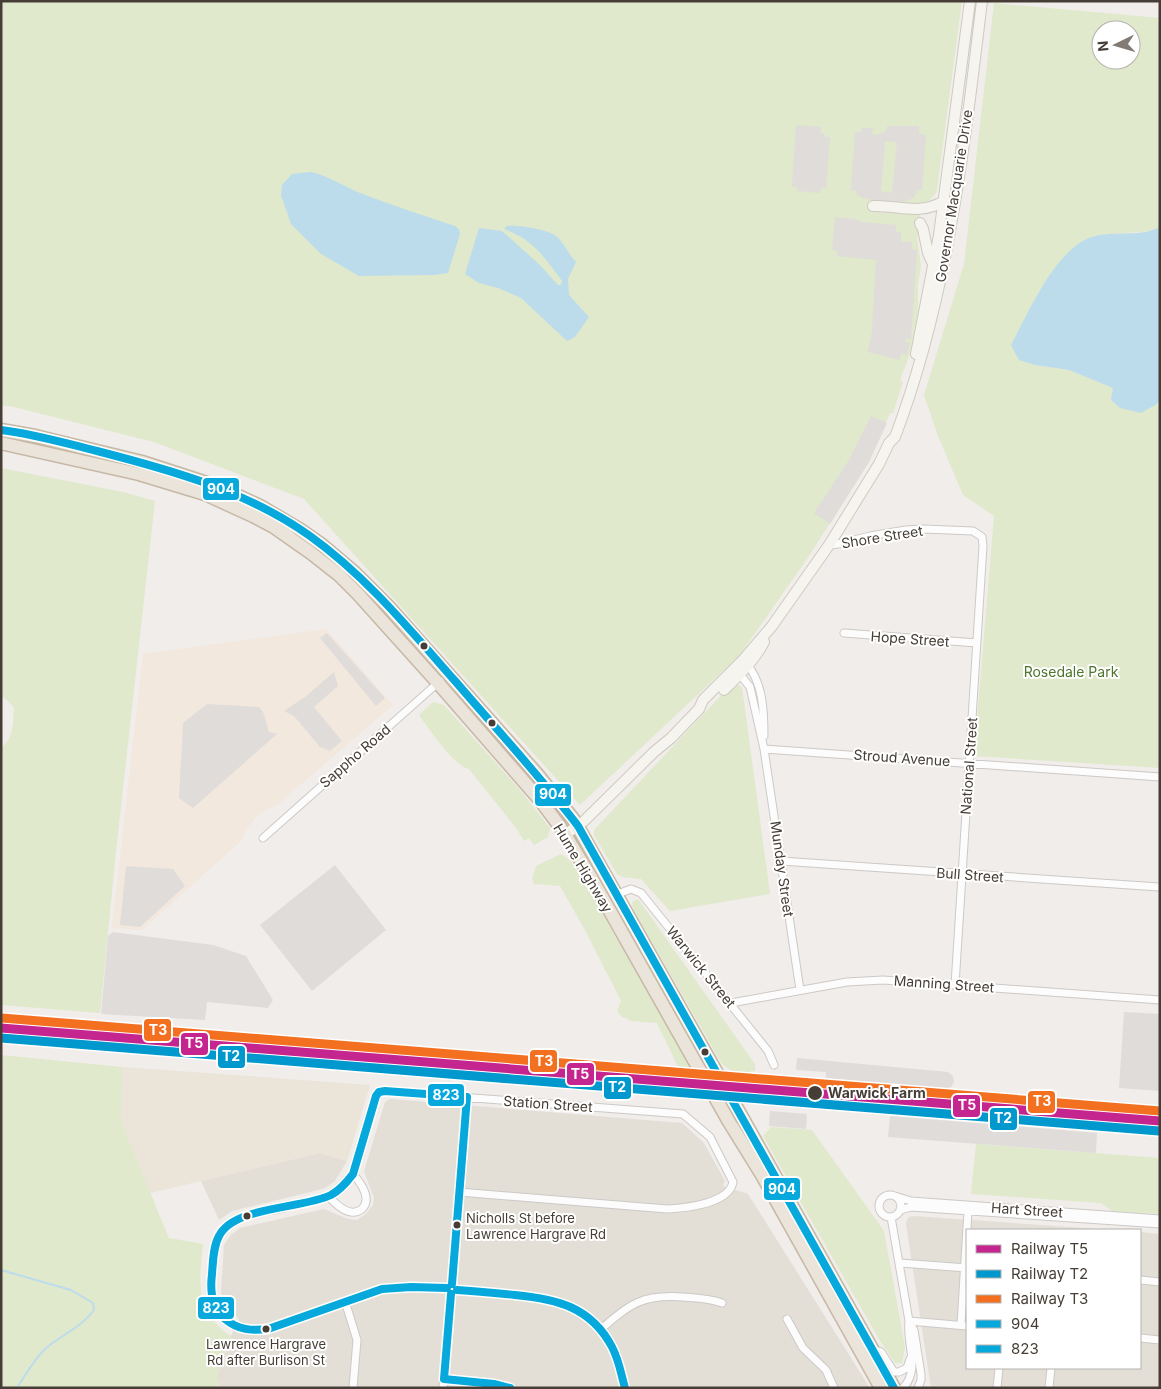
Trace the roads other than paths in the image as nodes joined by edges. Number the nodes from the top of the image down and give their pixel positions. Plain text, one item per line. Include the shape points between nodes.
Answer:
1 (970, 1) edge
2 (982, 1) edge
3 (944, 201) junction
4 (873, 206) dead end
5 (920, 223) dead end
6 (934, 266) junction
7 (1, 430) edge
8 (1, 443) edge
9 (889, 443) junction
10 (140, 468) junction
11 (829, 544) junction
12 (983, 546) joint
13 (844, 633) dead end
14 (977, 643) junction
15 (746, 663) junction
16 (738, 671) junction
17 (443, 678) junction
18 (764, 748) junction
19 (969, 762) junction
20 (1160, 777) edge
21 (578, 826) junction
22 (565, 835) junction
23 (263, 838) dead end
24 (780, 861) junction
25 (962, 874) junction
26 (1159, 887) edge
27 (615, 895) junction
28 (955, 985) junction
29 (800, 990) junction
30 (1160, 1000) edge
31 (731, 1003) junction
32 (774, 1065) dead end
33 (467, 1098) junction
34 (353, 1174) junction
35 (459, 1192) junction
36 (328, 1196) junction
37 (895, 1196) junction
38 (900, 1210) junction
39 (968, 1211) junction
40 (891, 1217) junction
41 (1160, 1219) edge
42 (1160, 1224) edge
43 (967, 1229) edge
44 (900, 1264) junction
45 (966, 1268) edge
46 (1141, 1280) edge
47 (1160, 1282) edge
48 (452, 1289) junction
49 (345, 1300) junction
50 (722, 1303) dead end
51 (786, 1319) dead end
52 (909, 1321) junction
53 (964, 1325) edge
54 (600, 1330) junction
55 (1141, 1338) edge
56 (1160, 1340) edge
57 (910, 1345) junction
58 (872, 1349) junction
59 (999, 1369) edge
60 (1051, 1369) edge
61 (444, 1379) junction
62 (353, 1388) edge
63 (443, 1388) edge
64 (511, 1388) edge
65 (625, 1388) edge
66 (834, 1388) edge
67 (881, 1388) edge
68 (894, 1388) edge
69 (902, 1388) edge
70 (918, 1388) edge
71 (997, 1388) edge
72 (1049, 1388) edge

1 - 3 main road, Governor Macquarie Drive
2 - 9 main road, Governor Macquarie Drive via 955,210 943,269 921,360 895,437
3 - 4 main road via 916,210
3 - 6 main road, Governor Macquarie Drive
5 - 6 main road
6 - 9 main road, Governor Macquarie Drive via 912,373
7 - 10 highway, Hume Highway via 35,436
8 - 10 highway, Hume Highway
9 - 11 main road, Governor Macquarie Drive
10 - 17 highway, Hume Highway via 225,502 292,539 339,575
11 - 12 street, Shore Street via 906,530 954,529 973,530 982,537
11 - 15 main road, Governor Macquarie Drive
12 - 14 street, National Street
13 - 14 street, Hope Street
14 - 19 street, National Street
15 - 16 main road, Governor Macquarie Drive
15 - 18 street, Munday Street via 757,679 760,693
16 - 18 street, Munday Street via 750,687
16 - 21 main road, Governor Macquarie Drive via 703,700 699,709
17 - 21 highway, Hume Highway via 537,774
17 - 22 highway, Hume Highway
17 - 23 street, Sappho Road
18 - 19 street, Stroud Avenue
18 - 24 street, Munday Street
19 - 20 street, Stroud Avenue
19 - 25 street, National Street
21 - 22 main road, Governor Macquarie Drive
21 - 27 highway, Hume Highway
22 - 67 highway, Hume Highway, bridge
24 - 25 street, Bull Street
24 - 29 street, Munday Street
25 - 26 street, Bull Street
25 - 28 street, National Street
27 - 31 street, Warwick Street via 630,889 641,893
27 - 58 highway, Hume Highway, bridge
28 - 29 street, Manning Street via 863,980
28 - 30 street, Manning Street
29 - 31 street, Manning Street
31 - 32 street, Warwick Street via 768,1051
33 - 34 street, Station Street via 382,1091 376,1096
33 - 35 street
33 - 35 street, Station Street via 683,1114 710,1137 733,1186 715,1200 667,1209
34 - 36 street via 341,1189
34 - 36 street via 366,1194 363,1207 349,1212
35 - 48 street
36 - 49 street via 242,1217 228,1225 215,1243 212,1295 227,1322 254,1332
37 - 38 street
37 - 40 street via 886,1195 879,1203 882,1214
37 - 41 street, Hart Street via 911,1201
38 - 39 street, Hart Street via 911,1207
38 - 40 street
39 - 42 street, Hart Street
39 - 43 street
40 - 44 street
44 - 45 street
44 - 52 street
45 - 53 street
46 - 47 street
48 - 49 street via 390,1287
48 - 54 street via 554,1299 578,1310
48 - 61 street
49 - 62 street via 356,1333
50 - 54 street via 691,1297 651,1298 636,1302
51 - 66 street via 803,1348 826,1370
52 - 53 street
52 - 57 street
52 - 70 street via 914,1330 921,1374
54 - 65 street via 613,1349
55 - 56 street
57 - 58 street via 909,1366 899,1372 892,1370 881,1352
57 - 69 street via 912,1371
58 - 68 highway, Hume Highway
59 - 71 street
60 - 72 street
61 - 63 street
61 - 64 street

